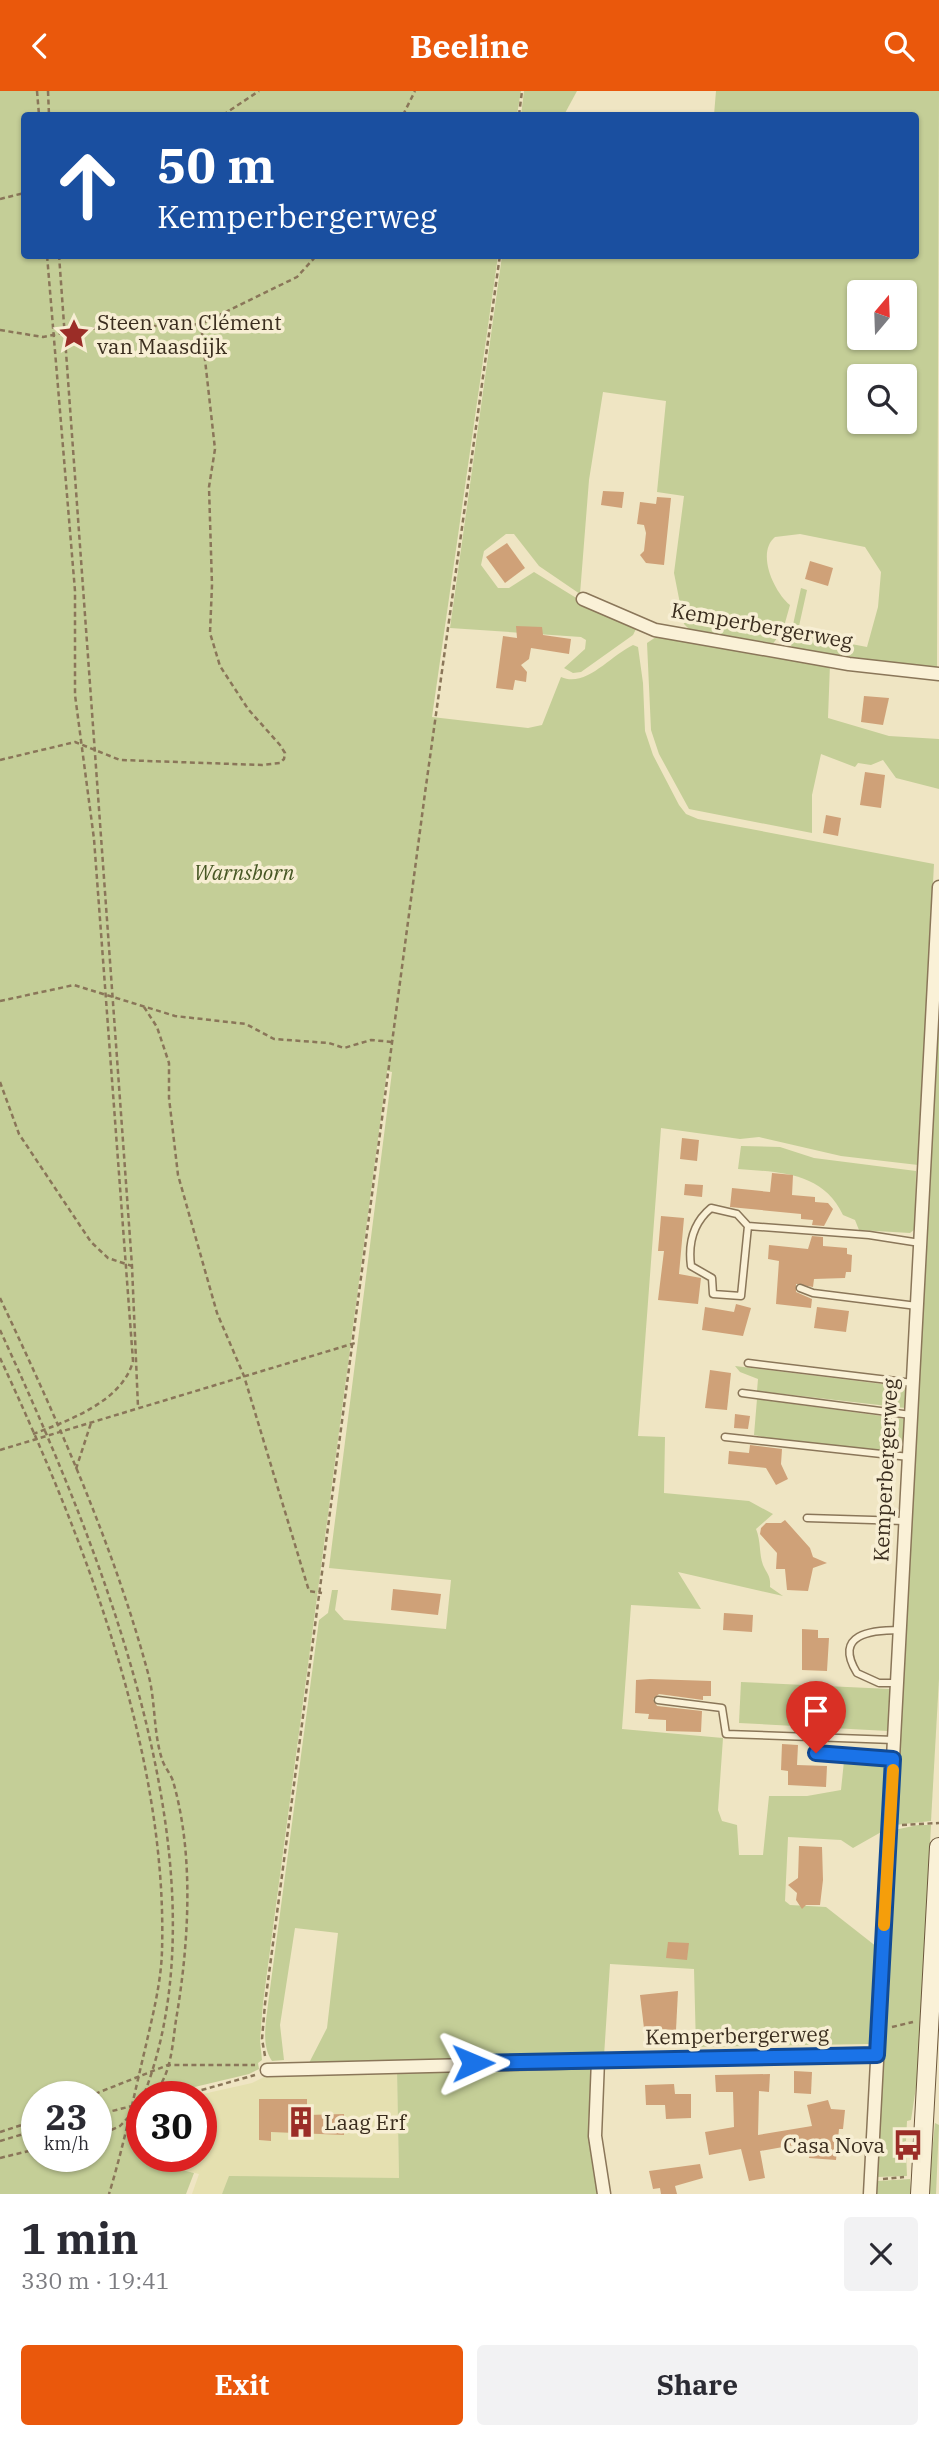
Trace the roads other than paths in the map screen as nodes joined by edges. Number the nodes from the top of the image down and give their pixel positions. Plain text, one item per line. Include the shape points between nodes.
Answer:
1 (583, 599) dead end
2 (939, 674) edge
3 (939, 887) edge
4 (748, 1226) junction
5 (920, 1243) junction
6 (800, 1288) dead end
7 (917, 1306) junction
8 (748, 1363) dead end
9 (913, 1383) junction
10 (742, 1393) dead end
11 (911, 1415) junction
12 (725, 1437) dead end
13 (908, 1457) junction
14 (807, 1518) dead end
15 (905, 1521) junction
16 (900, 1630) junction
17 (898, 1683) junction
18 (658, 1700) dead end
19 (894, 1740) junction
20 (816, 1753) dead end
21 (893, 1759) junction
22 (939, 1847) edge
23 (877, 2055) junction
24 (598, 2060) junction
25 (267, 2070) road end
26 (604, 2194) edge
27 (870, 2194) edge
28 (920, 2194) edge

1 - 2 street, Kemperbergerweg via 656,630 849,664
3 - 5 street, Kemperbergerweg
4 - 4 lane via 737,1214 711,1208 699,1218 689,1248 691,1266 712,1278 713,1294 741,1296
4 - 5 lane
5 - 7 street, Kemperbergerweg
6 - 7 lane
7 - 9 street, Kemperbergerweg
8 - 9 lane
9 - 11 street, Kemperbergerweg
10 - 11 lane
11 - 13 street, Kemperbergerweg
12 - 13 lane
13 - 15 street, Kemperbergerweg
14 - 15 lane
15 - 16 street, Kemperbergerweg
16 - 17 street, Kemperbergerweg
16 - 17 lane via 870,1630 858,1636 849,1654 857,1673 879,1683
17 - 19 street, Kemperbergerweg
18 - 19 lane via 722,1708 726,1734
19 - 21 street, Kemperbergerweg
20 - 21 lane
21 - 23 street, Kemperbergerweg
22 - 28 main road
23 - 24 street, Kemperbergerweg
23 - 27 street, Kemperbergerweg
24 - 25 street, Kemperbergerweg
24 - 26 street via 594,2136

